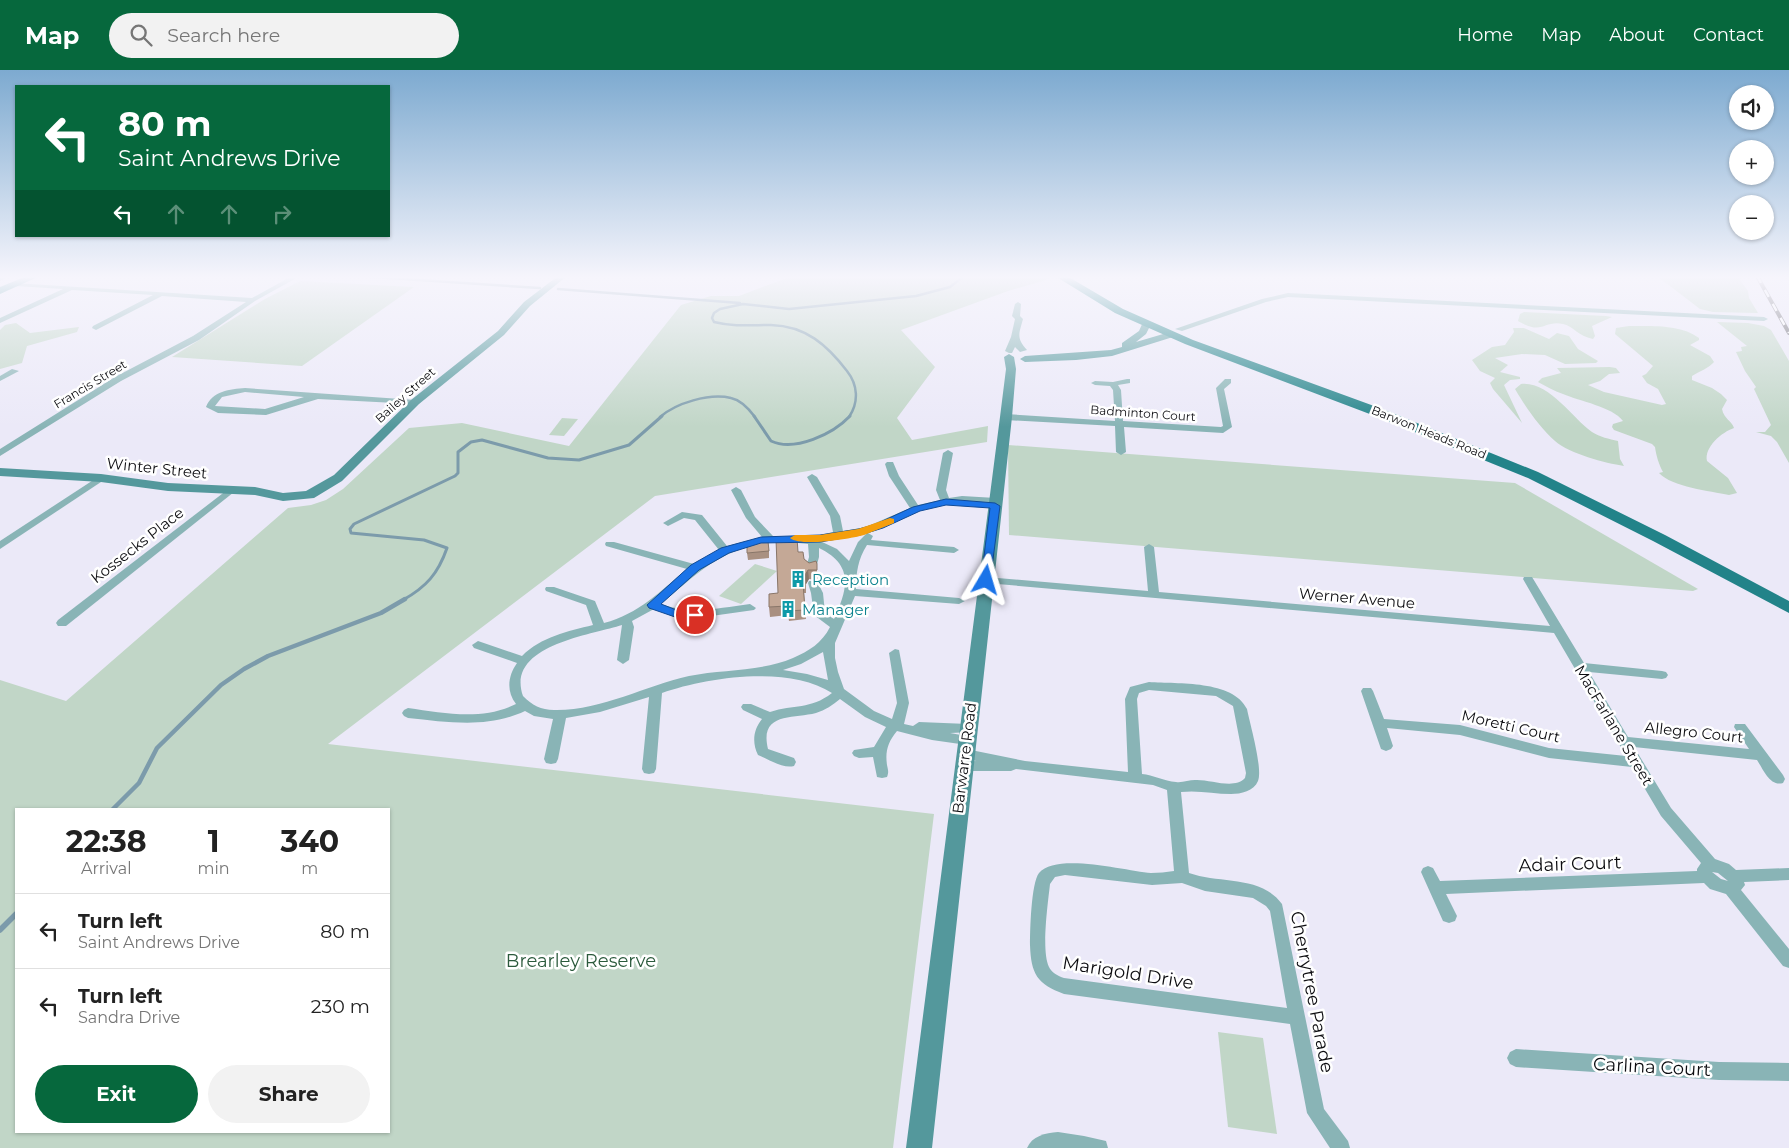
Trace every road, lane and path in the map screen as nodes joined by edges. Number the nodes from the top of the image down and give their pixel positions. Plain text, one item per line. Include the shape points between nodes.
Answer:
1 (99, 326) edge
2 (214, 326) edge
3 (506, 326) edge
4 (1017, 326) edge
5 (1146, 326) edge
6 (1153, 326) edge
7 (1163, 326) edge
8 (1188, 326) edge
9 (96, 328) dead end
10 (1171, 332) junction
11 (1122, 347) junction
12 (1094, 355) junction
13 (1018, 357) junction
14 (15, 371) dead end
15 (0, 379) edge
16 (1127, 381) dead end
17 (1228, 381) dead end
18 (1095, 383) dead end
19 (1113, 384) junction
20 (316, 396) junction
21 (415, 402) junction
22 (1006, 417) junction
23 (1120, 424) junction
24 (1121, 452) dead end
25 (0, 453) edge
26 (948, 453) dead end
27 (890, 464) dead end
28 (0, 472) edge
29 (812, 477) dead end
30 (100, 478) junction
31 (231, 490) junction
32 (736, 490) dead end
33 (309, 495) joint
34 (946, 502) junction
35 (995, 503) junction
36 (916, 509) junction
37 (885, 523) junction
38 (668, 524) dead end
39 (839, 536) junction
40 (794, 538) junction
41 (770, 539) junction
42 (813, 542) junction
43 (863, 542) junction
44 (610, 544) dead end
45 (0, 546) edge
46 (1149, 547) dead end
47 (725, 550) junction
48 (954, 550) dead end
49 (695, 568) junction
50 (811, 568) edge
51 (851, 574) junction
52 (1528, 579) dead end
53 (986, 580) junction
54 (813, 583) dead end
55 (550, 589) dead end
56 (850, 592) junction
57 (1154, 595) junction
58 (1789, 598) edge
59 (959, 601) dead end
60 (653, 605) junction
61 (750, 608) dead end
62 (1789, 608) edge
63 (626, 620) junction
64 (62, 624) dead end
65 (600, 628) junction
66 (834, 629) junction
67 (1558, 630) junction
68 (478, 645) dead end
69 (894, 653) dead end
70 (624, 660) dead end
71 (524, 661) junction
72 (1580, 667) junction
73 (745, 674) junction
74 (1662, 675) dead end
75 (656, 689) junction
76 (1367, 691) dead end
77 (840, 693) junction
78 (524, 706) junction
79 (747, 706) dead end
80 (408, 713) dead end
81 (561, 714) junction
82 (770, 718) junction
83 (1379, 723) junction
84 (896, 725) junction
85 (1740, 726) dead end
86 (1624, 741) junction
87 (1386, 746) dead end
88 (966, 747) junction
89 (879, 751) junction
90 (858, 753) dead end
91 (1761, 755) junction
92 (552, 759) dead end
93 (789, 762) dead end
94 (1636, 762) junction
95 (649, 769) dead end
96 (882, 773) dead end
97 (1136, 778) junction
98 (1778, 779) dead end
99 (1174, 787) junction
100 (1709, 871) junction
101 (1428, 872) dead end
102 (1789, 874) edge
103 (1182, 877) junction
104 (1732, 882) junction
105 (1436, 888) junction
106 (1448, 916) dead end
107 (1789, 960) edge
108 (1297, 1017) junction
109 (1516, 1058) dead end
110 (1789, 1072) edge
111 (919, 1148) edge
112 (1036, 1148) edge
113 (1099, 1148) edge
114 (1340, 1148) edge

1 - 9 street
2 - 25 street, Francis Street via 118,379
3 - 21 street, Bailey Street
4 - 13 street
5 - 11 street
6 - 10 main road, Barwon Heads Road
7 - 10 main road, Barwon Heads Road
8 - 10 street
10 - 11 street
10 - 12 street via 1123,350
10 - 58 main road, Barwon Heads Road via 1226,348 1380,404 1502,453 1651,524
10 - 62 main road, Barwon Heads Road via 1533,475 1652,534
11 - 12 street
12 - 13 street
13 - 22 street, Barwarre Road
14 - 15 street
16 - 19 street
17 - 23 street, Badminton Court via 1220,388 1228,427 1223,430
18 - 19 street
19 - 23 street via 1117,390
20 - 20 street via 266,412 210,407 215,398 245,390
20 - 21 street
21 - 33 street, Bailey Street via 338,478
22 - 23 street, Badminton Court
22 - 35 street, Barwarre Road
23 - 24 street
26 - 34 street via 941,489
27 - 36 street via 894,477
28 - 30 street, Winter Street
29 - 39 street via 834,512
30 - 31 street, Winter Street via 168,487
30 - 45 street
31 - 33 street, Winter Street via 283,496
31 - 64 street, Kossecks Place
32 - 41 street via 751,518
34 - 35 street
34 - 36 street
35 - 53 street, Barwarre Road
36 - 37 street
37 - 39 street
37 - 43 street
38 - 47 street via 682,516 698,517
39 - 40 street
40 - 41 street
40 - 42 street
41 - 47 street
42 - 50 street
42 - 51 street via 837,553 847,563
43 - 48 street
43 - 51 street
44 - 49 street
46 - 57 street
47 - 49 street
49 - 60 street
51 - 56 street
52 - 67 street, MacFarlane Street
53 - 57 street, Werner Avenue
53 - 88 street, Barwarre Road
54 - 66 street via 820,615
55 - 65 street via 591,603
56 - 59 street
56 - 66 street via 845,610
57 - 67 street, Werner Avenue
60 - 61 street via 690,615
60 - 63 street
63 - 65 street
63 - 70 street
65 - 71 street via 554,640
66 - 73 street via 825,643 809,654 771,669
66 - 77 street via 828,652
67 - 72 street, MacFarlane Street
68 - 71 street
69 - 84 street via 903,703
71 - 78 street via 515,684 517,697
72 - 74 street
72 - 86 street, MacFarlane Street
73 - 75 street via 695,679
73 - 77 street via 769,672 801,677
75 - 81 street via 597,710
75 - 95 street
76 - 83 street
77 - 82 street via 818,707
77 - 84 street via 863,710
78 - 80 street via 505,715 476,719
78 - 81 street
79 - 82 street
81 - 92 street
82 - 93 street via 761,731 762,751
83 - 87 street
83 - 94 street, Moretti Court via 1460,730 1549,753
84 - 88 street
84 - 89 street via 884,737
85 - 91 street, Allegro Court
86 - 91 street, Allegro Court
86 - 94 street, MacFarlane Street
88 - 97 street via 1025,766
88 - 111 street, Barwarre Road
89 - 90 street
89 - 96 street
91 - 98 street, Allegro Court
94 - 100 street, MacFarlane Street via 1666,812
97 - 99 street
97 - 99 street via 1130,699 1134,690 1151,686 1218,692 1233,698 1241,709 1253,773 1251,782 1235,788
99 - 103 street
100 - 104 street, MacFarlane Street via 1714,884
100 - 105 street, Adair Court
101 - 105 street
102 - 104 street
103 - 108 street, Cherrytree Parade via 1206,885 1256,892 1274,903
103 - 108 street, Marigold Drive via 1152,879 1066,869 1051,872 1042,884 1039,953 1042,971 1052,982 1064,986
104 - 107 street, MacFarlane Street
105 - 106 street
108 - 114 street, Cherrytree Parade via 1316,1112
109 - 110 street, Carlina Court via 1718,1071
112 - 113 street via 1053,1142

